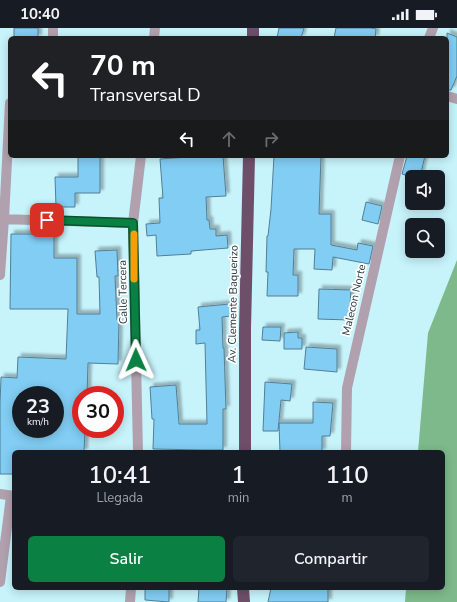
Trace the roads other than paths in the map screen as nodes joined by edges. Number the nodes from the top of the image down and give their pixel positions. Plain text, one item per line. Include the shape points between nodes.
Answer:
1 (8, 132) edge
2 (141, 158) edge
3 (249, 158) edge
4 (400, 158) edge
5 (2, 219) edge
6 (133, 223) junction
7 (0, 276) edge
8 (138, 450) edge
9 (246, 450) edge
10 (346, 450) edge
11 (0, 494) edge
12 (12, 496) edge
13 (12, 503) edge
14 (0, 582) edge
15 (131, 590) edge
16 (243, 590) edge
17 (130, 602) edge
18 (244, 602) edge

1 - 5 street
2 - 6 street, Calle Tercera
3 - 9 highway, Av. Clemente Baquerizo
4 - 10 street, Malecon Norte via 346,388
5 - 6 street
5 - 7 street
6 - 8 street, Calle Tercera
11 - 12 street
13 - 14 street
15 - 17 street
16 - 18 highway

